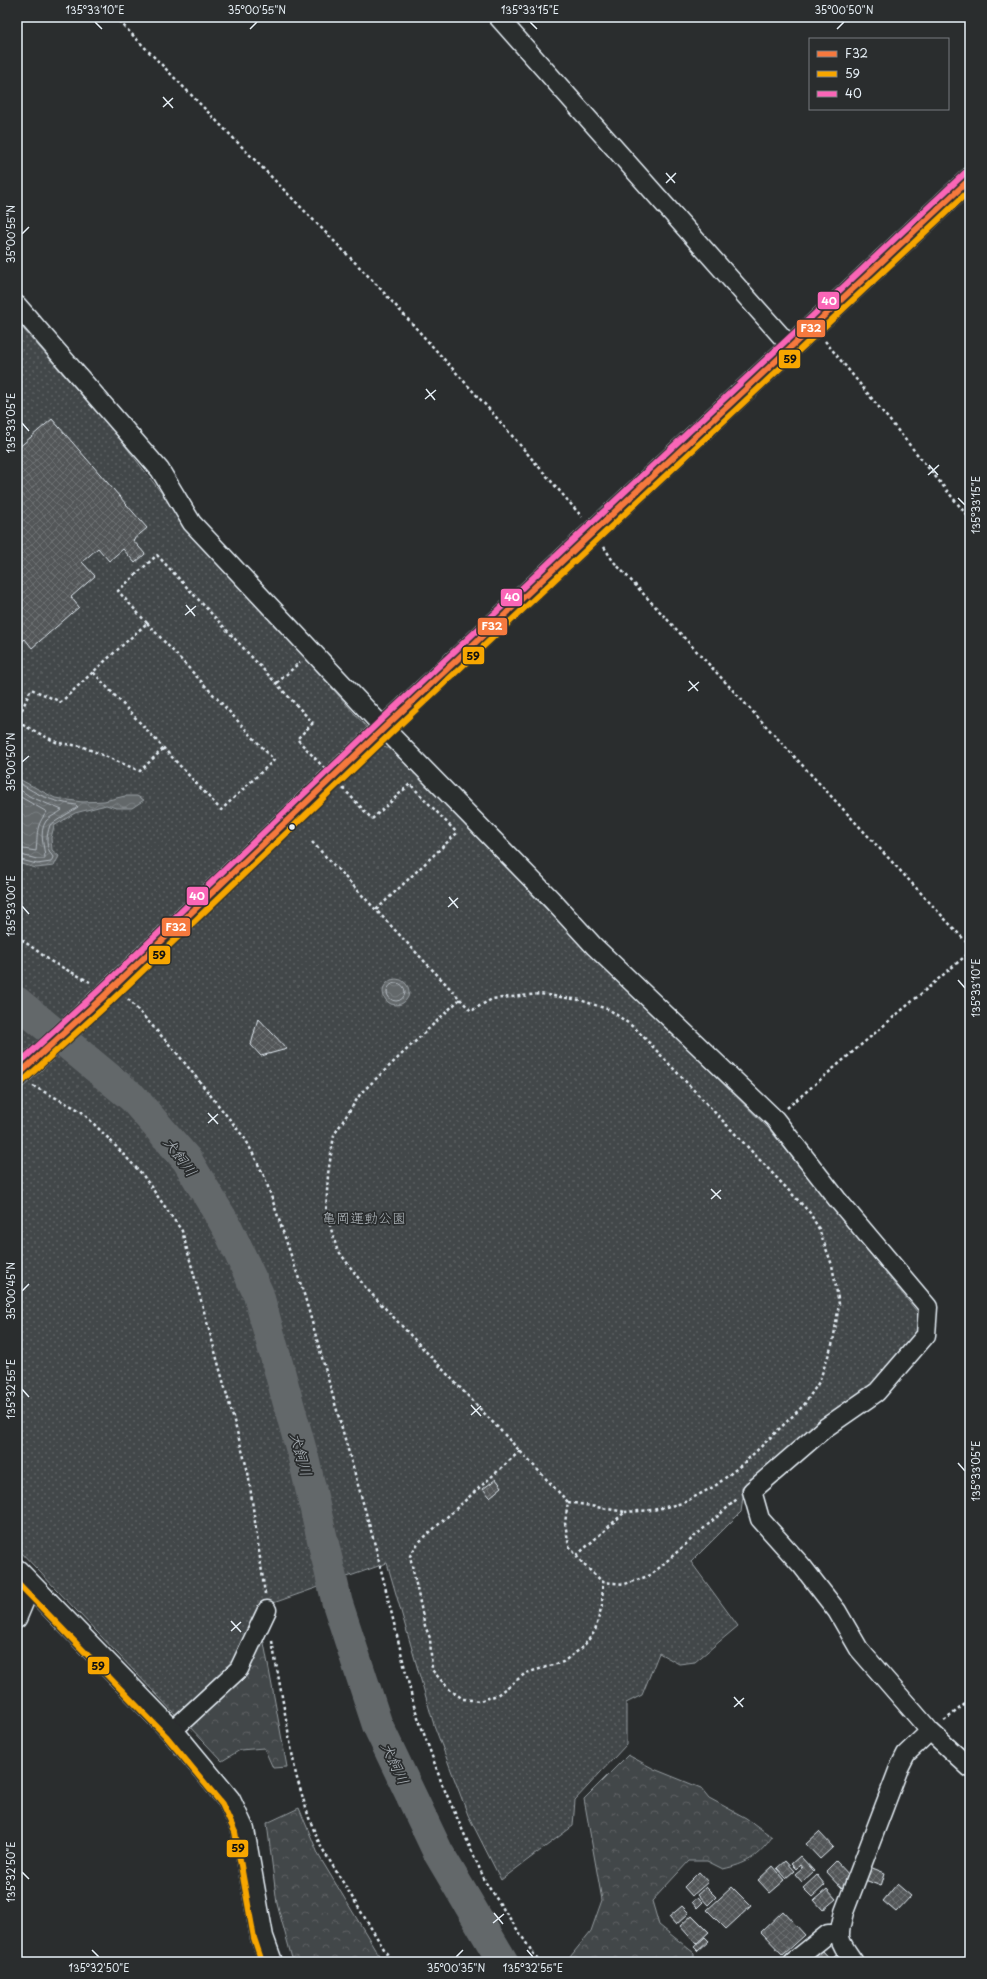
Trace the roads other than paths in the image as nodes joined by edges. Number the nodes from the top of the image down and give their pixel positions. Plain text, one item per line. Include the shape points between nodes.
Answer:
1 (498, 17) edge
2 (970, 180) edge
3 (17, 304) edge
4 (791, 347) junction
5 (384, 728) junction
6 (25, 1075) edge
7 (17, 1571) edge
8 (35, 1589) junction
9 (267, 1610) road end
10 (17, 1619) edge
11 (172, 1730) junction
12 (930, 1731) junction
13 (970, 1768) edge
14 (839, 1934) junction
15 (271, 1962) edge
16 (793, 1962) edge
17 (854, 1962) edge

1 - 4 street
2 - 4 main road
3 - 5 street via 160,470 192,523
4 - 5 main road
5 - 6 main road
5 - 12 street via 594,946 775,1119 837,1199 928,1308 926,1335 877,1392 825,1428 752,1491 760,1519 833,1606 859,1649
7 - 8 main road
8 - 10 street via 25,1600
8 - 11 main road
9 - 11 street via 239,1669
11 - 15 main road via 229,1800 243,1830 262,1937
12 - 13 street
12 - 14 street via 906,1754 899,1768 844,1912
14 - 16 street via 828,1934
14 - 17 street via 840,1943

